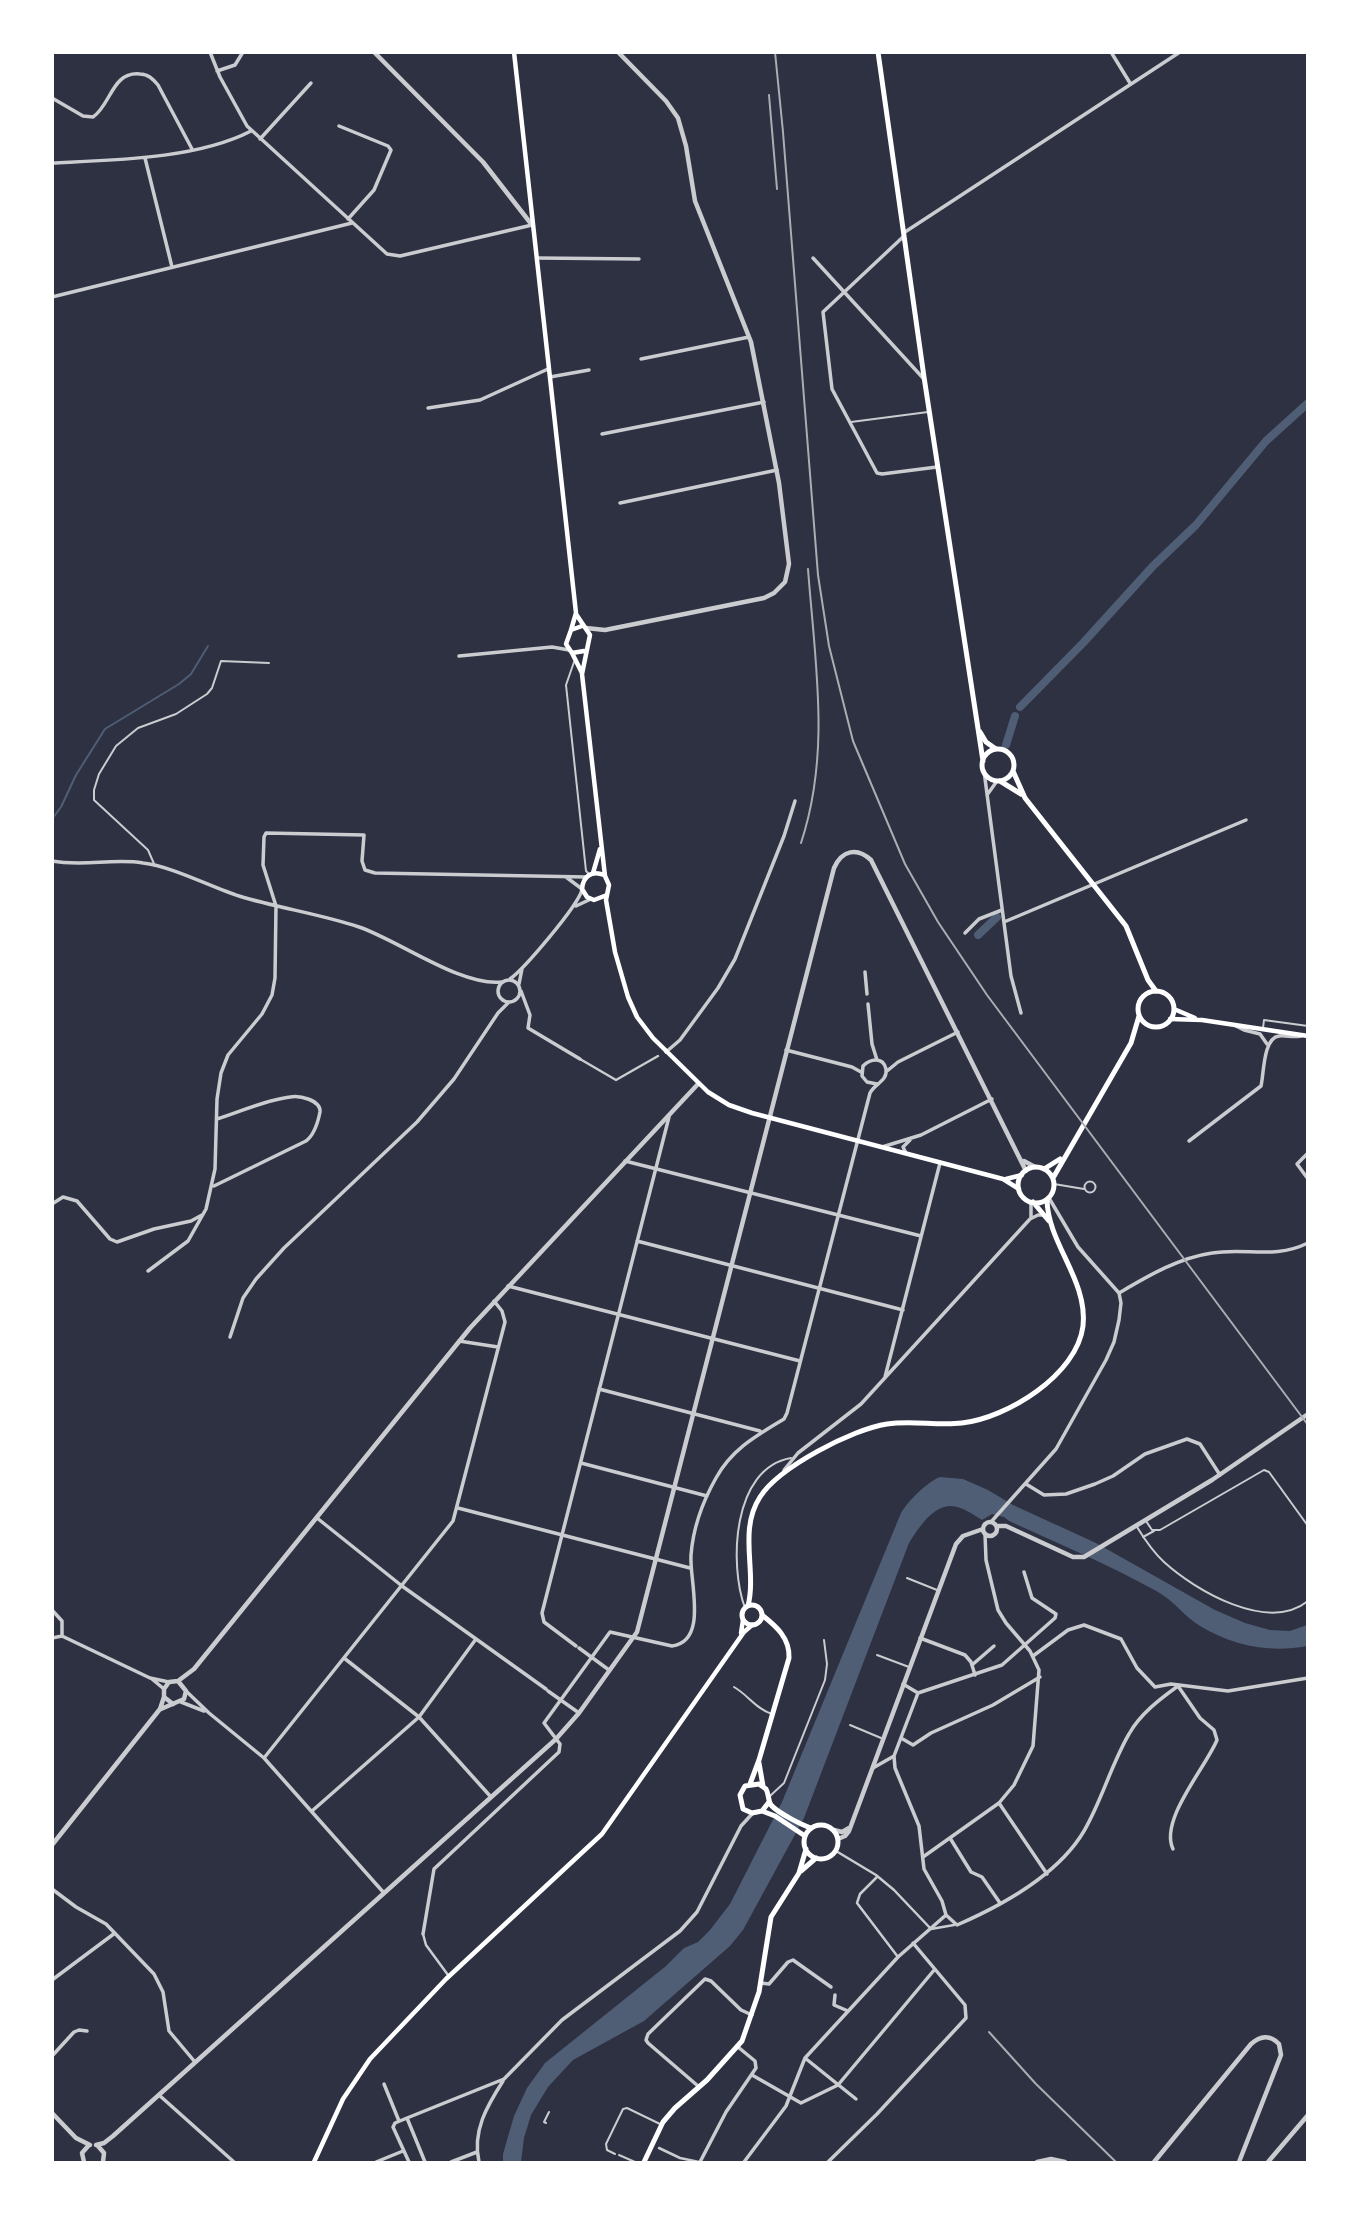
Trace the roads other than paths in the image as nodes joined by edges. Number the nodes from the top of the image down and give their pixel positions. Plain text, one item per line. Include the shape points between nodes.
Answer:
1 (211, 52) edge
2 (243, 52) edge
3 (374, 52) edge
4 (514, 52) edge
5 (618, 52) edge
6 (878, 52) edge
7 (1111, 52) edge
8 (1180, 52) edge
9 (218, 71) junction
10 (312, 83) dead end
11 (1130, 84) junction
12 (52, 99) edge
13 (340, 127) dead end
14 (251, 131) junction
15 (260, 139) junction
16 (192, 149) junction
17 (145, 158) junction
18 (52, 163) edge
19 (350, 221) junction
20 (532, 225) junction
21 (905, 233) junction
22 (813, 257) dead end
23 (535, 258) junction
24 (639, 259) dead end
25 (172, 267) junction
26 (844, 291) junction
27 (52, 296) edge
28 (749, 337) junction
29 (640, 359) dead end
30 (548, 369) junction
31 (589, 370) dead end
32 (549, 377) junction
33 (924, 379) junction
34 (764, 402) junction
35 (428, 408) dead end
36 (929, 412) junction
37 (850, 422) junction
38 (602, 434) dead end
39 (937, 467) junction
40 (777, 470) junction
41 (620, 503) dead end
42 (687, 607) dead end
43 (688, 613) junction
44 (576, 614) junction
45 (585, 627) junction
46 (571, 630) junction
47 (605, 630) junction
48 (590, 638) junction
49 (566, 640) junction
50 (552, 647) junction
51 (585, 650) junction
52 (572, 653) junction
53 (460, 656) dead end
54 (269, 663) dead end
55 (582, 674) junction
56 (976, 726) junction
57 (996, 749) junction
58 (983, 761) junction
59 (984, 771) junction
60 (1013, 771) junction
61 (999, 780) junction
62 (986, 797) junction
63 (1025, 798) junction
64 (795, 800) dead end
65 (1246, 820) dead end
66 (601, 845) junction
67 (52, 860) edge
68 (156, 866) junction
69 (589, 875) junction
70 (564, 876) junction
71 (604, 876) junction
72 (1095, 885) junction
73 (582, 890) junction
74 (607, 895) junction
75 (590, 899) junction
76 (598, 900) junction
77 (276, 906) junction
78 (571, 910) junction
79 (1002, 910) junction
80 (609, 915) junction
81 (1004, 922) junction
82 (965, 933) dead end
83 (523, 967) junction
84 (1143, 968) junction
85 (865, 972) dead end
86 (509, 979) junction
87 (485, 981) junction
88 (502, 982) junction
89 (519, 984) junction
90 (521, 991) junction
91 (1156, 991) junction
92 (498, 992) junction
93 (867, 994) dead end
94 (1145, 995) junction
95 (502, 999) junction
96 (516, 1000) junction
97 (509, 1002) junction
98 (868, 1004) dead end
99 (527, 1007) junction
100 (1174, 1009) junction
101 (498, 1013) junction
102 (1021, 1013) dead end
103 (1139, 1016) junction
104 (1170, 1019) junction
105 (1202, 1020) junction
106 (1234, 1025) junction
107 (1149, 1026) junction
108 (1307, 1027) edge
109 (1263, 1029) junction
110 (958, 1032) junction
111 (1305, 1036) edge
112 (1132, 1043) junction
113 (872, 1044) junction
114 (1267, 1046) junction
115 (786, 1050) junction
116 (666, 1052) junction
117 (658, 1056) dead end
118 (580, 1059) joint
119 (869, 1060) junction
120 (877, 1060) junction
121 (898, 1062) junction
122 (882, 1063) junction
123 (863, 1066) junction
124 (852, 1067) junction
125 (886, 1072) junction
126 (861, 1073) junction
127 (867, 1082) junction
128 (698, 1084) junction
129 (877, 1084) junction
130 (870, 1093) junction
131 (992, 1100) junction
132 (669, 1114) junction
133 (769, 1117) junction
134 (217, 1119) junction
135 (912, 1139) junction
136 (857, 1140) junction
137 (1189, 1141) dead end
138 (882, 1147) junction
139 (1307, 1153) edge
140 (907, 1154) junction
141 (1065, 1154) junction
142 (1021, 1158) junction
143 (625, 1161) junction
144 (940, 1163) junction
145 (1035, 1167) junction
146 (656, 1169) junction
147 (1044, 1169) junction
148 (1024, 1173) junction
149 (1003, 1179) junction
150 (1307, 1179) edge
151 (1053, 1181) junction
152 (212, 1186) junction
153 (1084, 1187) dead end
154 (1019, 1189) junction
155 (750, 1193) junction
156 (1048, 1199) junction
157 (1032, 1202) junction
158 (52, 1204) edge
159 (206, 1209) junction
160 (838, 1215) junction
161 (1045, 1216) junction
162 (1030, 1219) junction
163 (1051, 1224) junction
164 (921, 1236) junction
165 (637, 1241) junction
166 (1307, 1243) edge
167 (732, 1265) junction
168 (148, 1271) dead end
169 (508, 1286) junction
170 (819, 1288) junction
171 (1119, 1293) junction
172 (494, 1301) junction
173 (903, 1310) junction
174 (618, 1315) junction
175 (230, 1337) dead end
176 (713, 1339) junction
177 (459, 1341) junction
178 (498, 1348) junction
179 (800, 1362) junction
180 (884, 1379) junction
181 (600, 1389) junction
182 (694, 1413) junction
183 (1307, 1414) edge
184 (762, 1431) junction
185 (792, 1458) junction
186 (581, 1463) junction
187 (781, 1475) junction
188 (1220, 1475) junction
189 (1026, 1484) junction
190 (675, 1487) junction
191 (707, 1496) junction
192 (458, 1508) junction
193 (317, 1518) junction
194 (1146, 1521) junction
195 (995, 1526) junction
196 (1307, 1526) edge
197 (1136, 1527) junction
198 (1154, 1531) junction
199 (984, 1533) junction
200 (562, 1535) junction
201 (737, 1536) junction
202 (749, 1536) junction
203 (1143, 1537) junction
204 (656, 1560) junction
205 (691, 1569) junction
206 (1024, 1572) dead end
207 (907, 1578) dead end
208 (750, 1580) junction
209 (402, 1586) junction
210 (939, 1590) junction
211 (1307, 1601) edge
212 (746, 1607) junction
213 (757, 1607) junction
214 (52, 1611) edge
215 (762, 1615) junction
216 (743, 1620) junction
217 (755, 1624) junction
218 (772, 1624) junction
219 (60, 1636) junction
220 (633, 1637) junction
221 (52, 1638) edge
222 (920, 1638) junction
223 (476, 1639) junction
224 (738, 1640) junction
225 (824, 1640) dead end
226 (994, 1646) dead end
227 (1026, 1646) junction
228 (877, 1655) dead end
229 (1033, 1656) junction
230 (592, 1657) junction
231 (344, 1658) junction
232 (972, 1665) junction
233 (909, 1667) junction
234 (194, 1669) junction
235 (609, 1670) junction
236 (975, 1675) junction
237 (1040, 1677) junction
238 (150, 1678) junction
239 (1307, 1678) edge
240 (178, 1681) junction
241 (169, 1682) junction
242 (903, 1684) junction
243 (1178, 1686) junction
244 (734, 1687) dead end
245 (185, 1688) junction
246 (164, 1689) junction
247 (918, 1693) junction
248 (164, 1697) junction
249 (561, 1700) junction
250 (181, 1702) junction
251 (173, 1704) junction
252 (160, 1709) junction
253 (209, 1713) junction
254 (579, 1713) junction
255 (772, 1715) junction
256 (419, 1717) junction
257 (850, 1725) dead end
258 (883, 1738) junction
259 (901, 1738) junction
260 (556, 1739) junction
261 (894, 1756) junction
262 (264, 1758) junction
263 (759, 1760) junction
264 (871, 1769) junction
265 (750, 1784) junction
266 (764, 1787) junction
267 (777, 1789) junction
268 (491, 1797) junction
269 (769, 1799) junction
270 (999, 1803) junction
271 (743, 1809) junction
272 (312, 1811) junction
273 (762, 1811) junction
274 (752, 1813) junction
275 (777, 1813) junction
276 (741, 1826) junction
277 (799, 1827) junction
278 (811, 1828) junction
279 (850, 1828) junction
280 (834, 1830) junction
281 (805, 1836) junction
282 (950, 1838) junction
283 (838, 1839) junction
284 (52, 1844) edge
285 (806, 1849) junction
286 (1172, 1849) dead end
287 (836, 1851) junction
288 (923, 1857) junction
289 (816, 1858) junction
290 (799, 1873) junction
291 (1047, 1874) junction
292 (877, 1877) dead end
293 (52, 1889) edge
294 (384, 1893) junction
295 (1000, 1903) junction
296 (946, 1913) junction
297 (957, 1925) junction
298 (929, 1930) junction
299 (115, 1933) junction
300 (423, 1934) joint
301 (913, 1944) junction
302 (898, 1957) junction
303 (934, 1969) junction
304 (449, 1976) junction
305 (52, 1980) edge
306 (761, 1983) junction
307 (831, 1987) dead end
308 (835, 1995) dead end
309 (848, 2012) junction
310 (752, 2015) junction
311 (88, 2031) dead end
312 (738, 2047) junction
313 (52, 2056) edge
314 (805, 2058) junction
315 (195, 2063) junction
316 (752, 2075) junction
317 (504, 2079) junction
318 (384, 2084) dead end
319 (838, 2085) junction
320 (700, 2088) junction
321 (159, 2095) junction
322 (790, 2098) junction
323 (856, 2099) dead end
324 (549, 2112) dead end
325 (52, 2113) edge
326 (1307, 2115) edge
327 (407, 2118) junction
328 (400, 2121) junction
329 (546, 2123) dead end
330 (661, 2124) junction
331 (76, 2138) junction
332 (107, 2141) junction
333 (93, 2145) junction
334 (659, 2148) dead end
335 (403, 2151) junction
336 (104, 2152) junction
337 (477, 2152) junction
338 (615, 2154) dead end
339 (619, 2155) dead end
340 (83, 2159) edge
341 (104, 2162) edge
342 (234, 2162) edge
343 (314, 2162) edge
344 (376, 2162) edge
345 (409, 2162) edge
346 (425, 2162) edge
347 (451, 2162) edge
348 (479, 2162) edge
349 (635, 2162) edge
350 (644, 2162) edge
351 (700, 2162) edge
352 (744, 2162) edge
353 (828, 2162) edge
354 (1037, 2162) edge
355 (1065, 2162) edge
356 (1154, 2162) edge
357 (1238, 2162) edge
358 (1268, 2162) edge

1 - 9 street
2 - 9 street via 235,65
3 - 20 street via 483,162
4 - 20 main road
5 - 28 street via 678,118 695,201
6 - 21 main road
7 - 11 street
8 - 11 street
9 - 14 street
10 - 15 street
11 - 21 street
12 - 16 street via 93,117 120,80 142,74 158,85
13 - 19 street via 391,150 374,190
14 - 15 street
14 - 16 street
15 - 19 street
16 - 17 street
17 - 18 street
17 - 25 street
19 - 20 street via 384,252 397,257
19 - 25 street
20 - 23 main road
21 - 26 street
21 - 33 main road
22 - 26 street
23 - 24 street
23 - 30 main road
25 - 27 street
26 - 33 street
26 - 37 street via 825,308 822,319 831,385
28 - 29 street
28 - 34 street
30 - 32 main road
30 - 35 street via 480,400
31 - 32 street
32 - 44 main road
33 - 36 main road
34 - 38 street
34 - 40 street
36 - 37 lane
36 - 39 main road
37 - 39 street via 876,471
39 - 56 main road
40 - 41 street
40 - 43 street via 789,564 785,582 764,598
42 - 43 street
43 - 47 street
44 - 45 main road
44 - 46 main road
45 - 46 main road
45 - 47 street
45 - 48 main road
46 - 49 main road
47 - 48 street
48 - 51 main road
49 - 50 street
49 - 52 main road
50 - 52 street
50 - 53 street
51 - 52 main road
51 - 55 main road
52 - 55 main road
52 - 69 lane via 566,685
54 - 68 lane via 221,661 207,694 176,714 138,728 107,758 94,800 148,850
55 - 66 main road
56 - 57 main road
56 - 58 main road
57 - 58 main road
57 - 60 main road via 1011,755
58 - 59 main road
59 - 61 main road
59 - 62 street
60 - 61 main road
60 - 63 main road
61 - 62 street
61 - 63 main road
62 - 79 street
63 - 72 main road
64 - 116 street via 735,959 680,1040
65 - 72 street
66 - 69 main road
66 - 71 main road
67 - 68 street
68 - 77 street
69 - 70 street
69 - 71 main road
69 - 73 main road
70 - 73 street
70 - 77 street via 372,872 362,865 364,835 268,832 263,865
71 - 74 main road via 609,885
72 - 81 street
72 - 84 main road via 1126,926
73 - 75 main road
73 - 78 street
74 - 76 main road
74 - 80 main road
75 - 76 main road
75 - 78 street
76 - 80 main road
77 - 87 street via 362,928
77 - 134 street via 272,995 228,1055 218,1083
78 - 83 street
79 - 81 street
79 - 82 street via 979,919
80 - 116 main road via 632,1008
81 - 102 street
83 - 86 street
83 - 89 street
84 - 91 main road
84 - 94 main road
85 - 93 street
86 - 88 street
86 - 89 street
87 - 88 street
87 - 92 street
88 - 92 street
89 - 90 street
90 - 96 street
90 - 99 street
91 - 94 main road
91 - 100 main road via 1171,999
92 - 95 street
94 - 103 main road via 1138,1004
95 - 97 street
95 - 101 street
96 - 97 street
96 - 99 street
97 - 101 street
98 - 113 street
99 - 118 street via 528,1028
100 - 104 main road
100 - 105 main road
101 - 175 street via 461,1070 417,1122 256,1279 243,1298
103 - 107 main road
103 - 112 main road
104 - 105 main road
104 - 107 main road
105 - 106 main road
106 - 109 main road
106 - 114 street via 1260,1034
107 - 112 main road
108 - 109 lane via 1264,1020
109 - 111 main road
110 - 115 street via 872,860 860,852 849,852 834,866
110 - 121 street
110 - 131 street
111 - 114 street via 1276,1037
112 - 141 main road
113 - 119 street
113 - 120 street
114 - 137 street via 1262,1086
115 - 124 street
115 - 133 street
116 - 128 main road
117 - 118 street via 617,1080
119 - 120 street
119 - 123 street
120 - 122 street
121 - 122 street
121 - 125 street
122 - 125 street
123 - 124 street
123 - 126 street
124 - 126 street
125 - 129 street
126 - 127 street
127 - 129 street
127 - 130 street
128 - 132 street
128 - 133 main road via 729,1105
129 - 130 street
130 - 136 street
131 - 135 street
131 - 142 street
132 - 143 street
132 - 146 street
133 - 136 main road
133 - 155 street
134 - 152 street
134 - 152 street via 291,1096 315,1102 320,1110 306,1141
135 - 138 street
135 - 140 street via 904,1147
136 - 138 main road
136 - 160 street
138 - 140 main road
139 - 150 street via 1297,1164
140 - 144 main road
141 - 147 main road
141 - 151 main road
142 - 145 street
142 - 148 street
143 - 146 street
143 - 169 street
144 - 149 main road
144 - 164 street
145 - 147 main road
145 - 148 main road
146 - 155 street
146 - 165 street
147 - 151 main road
148 - 149 main road
148 - 154 main road
149 - 154 main road
151 - 153 lane
151 - 156 main road
152 - 159 street
154 - 157 main road
155 - 160 street
155 - 167 street
156 - 157 main road
156 - 163 main road
156 - 171 street via 1078,1247
157 - 161 main road
157 - 162 street
158 - 159 street via 60,1197 73,1199 117,1242 194,1221
159 - 168 street via 188,1241
160 - 164 street
160 - 170 street
161 - 162 street
161 - 163 main road
162 - 180 street
163 - 187 main road via 1077,1283 1083,1312 1078,1343 1059,1374 986,1418 880,1426 841,1440
164 - 173 street
165 - 167 street
165 - 174 street
166 - 171 street via 1268,1254 1205,1254 1165,1267
167 - 170 street
167 - 176 street
169 - 172 street
169 - 174 street
170 - 173 street
170 - 179 street
171 - 189 street via 1119,1320 1106,1360 1056,1449
172 - 177 street
172 - 178 street via 505,1319
173 - 180 street
174 - 176 street
174 - 181 street
176 - 179 street
176 - 182 street
177 - 178 street
177 - 193 street
178 - 192 street
179 - 184 street via 787,1415
180 - 185 street via 858,1407
181 - 182 street
181 - 186 street
182 - 184 street
182 - 190 street
183 - 188 street
184 - 191 street via 728,1460
185 - 187 street
185 - 201 lane via 773,1465 756,1482 743,1507
186 - 190 street
186 - 200 street
187 - 202 main road via 760,1497
188 - 189 street via 1200,1444 1187,1439 1148,1453 1111,1477 1074,1492 1042,1495
188 - 194 street
189 - 195 street
190 - 191 street
190 - 204 street
191 - 205 street via 695,1533
192 - 200 street
192 - 209 street via 451,1525
193 - 209 street
193 - 234 street
194 - 197 street
194 - 198 lane
195 - 197 street via 1006,1526 1078,1558
195 - 199 street
195 - 199 street via 985,1524
196 - 198 lane via 1264,1470
197 - 203 lane
198 - 203 lane
199 - 210 street via 958,1541
199 - 227 street via 998,1609 1010,1632
200 - 204 street
200 - 230 street via 543,1619
201 - 202 lane
201 - 212 lane via 739,1580
202 - 208 main road
203 - 211 lane via 1174,1570 1233,1604 1276,1613
204 - 205 street
204 - 220 street
205 - 220 street via 695,1616 688,1638 672,1646
206 - 227 street via 1032,1598 1056,1615
207 - 210 lane
208 - 212 main road
208 - 213 main road
209 - 223 street
209 - 231 street
210 - 222 street
212 - 213 main road
212 - 216 main road
213 - 215 main road
214 - 219 street via 63,1623
215 - 217 main road
215 - 218 main road
216 - 217 main road
216 - 224 main road
217 - 218 main road
217 - 224 main road
218 - 255 main road via 784,1636 789,1658
219 - 221 street
219 - 238 street
220 - 230 street via 610,1632
220 - 235 street
222 - 232 street via 964,1655
222 - 233 street
223 - 249 street
223 - 256 street
224 - 304 main road via 604,1832
225 - 267 lane via 825,1680 784,1783
226 - 232 street
227 - 229 street
227 - 236 street via 1004,1664
228 - 233 lane
229 - 237 street
229 - 243 street via 1068,1630 1089,1626 1121,1639 1154,1687
230 - 235 street
230 - 249 street
231 - 256 street
231 - 262 street
232 - 236 street
233 - 242 street
234 - 240 street
234 - 245 street
235 - 254 street
236 - 247 street
237 - 259 street via 913,1745
237 - 270 street via 1032,1750
238 - 241 street
238 - 246 street
239 - 243 street via 1228,1691
240 - 241 street
240 - 245 street
241 - 246 street
242 - 247 street
242 - 258 street
243 - 286 street via 1217,1740 1174,1820
243 - 291 street via 1130,1732 1084,1831
244 - 255 lane
245 - 250 street
245 - 253 street
246 - 248 street
247 - 259 street
248 - 251 street
248 - 252 street
249 - 254 street
249 - 260 street via 544,1723
250 - 251 street
250 - 253 street
251 - 252 street
252 - 284 street
253 - 262 street
254 - 260 street
255 - 263 main road
256 - 268 street
256 - 272 street
257 - 258 lane
258 - 264 street
259 - 261 street
260 - 268 street
260 - 300 street via 561,1748 550,1761 434,1869
261 - 264 street
261 - 288 street via 895,1769 914,1809
262 - 272 street
263 - 265 main road
263 - 266 main road
264 - 279 street
265 - 266 main road
265 - 271 main road via 740,1795
266 - 267 lane
266 - 269 main road
267 - 269 lane
268 - 294 street
269 - 273 main road
269 - 275 main road
270 - 282 street
270 - 291 street
271 - 274 main road
271 - 276 street
272 - 294 street
273 - 274 main road
273 - 275 main road
274 - 276 street
275 - 277 main road
276 - 317 street via 693,1919 562,2020
277 - 278 main road
277 - 281 main road
278 - 280 main road via 826,1825
278 - 281 main road
279 - 280 street
279 - 283 street
280 - 283 main road
281 - 285 main road
282 - 288 street
282 - 295 street via 971,1872 983,1878
283 - 287 main road
285 - 289 main road
285 - 290 main road
287 - 289 main road via 827,1858
287 - 298 street via 895,1890
288 - 296 street via 924,1869
289 - 290 main road
290 - 306 main road via 771,1917
291 - 295 street
292 - 302 street via 857,1901
293 - 299 street
294 - 315 street
295 - 297 street
296 - 297 street
296 - 298 street
297 - 298 street
298 - 301 street
299 - 305 street
299 - 315 street via 156,1976 169,2031
300 - 304 street
301 - 302 street
301 - 303 street
302 - 309 street
303 - 319 street
303 - 353 street via 965,2005 966,2018
304 - 343 main road via 392,2033 352,2083
306 - 307 street via 769,1984 793,1960
306 - 310 main road
308 - 309 street via 834,2005
309 - 314 street
310 - 312 main road
310 - 320 street via 705,1979 648,2034 648,2043
311 - 313 street via 74,2032
312 - 316 street via 756,2063
312 - 320 main road
314 - 319 street
314 - 322 street
315 - 321 street
316 - 322 street
316 - 351 street
317 - 327 street
317 - 337 street via 481,2122
318 - 328 street
319 - 322 street via 801,2103
319 - 323 street
320 - 330 main road
321 - 332 street
321 - 342 street
322 - 352 street
324 - 329 lane
325 - 331 street
326 - 358 street
327 - 328 street
327 - 346 street
328 - 335 street via 393,2127
330 - 338 lane via 622,2109 606,2144
330 - 350 main road
331 - 333 street
331 - 340 street
332 - 333 street
332 - 336 street
333 - 336 street
333 - 340 street
334 - 351 street
335 - 344 street
335 - 345 street
336 - 341 street
337 - 347 street
337 - 348 street
339 - 349 lane
354 - 355 street
356 - 357 street via 1251,2044 1270,2037 1279,2044 1281,2055

